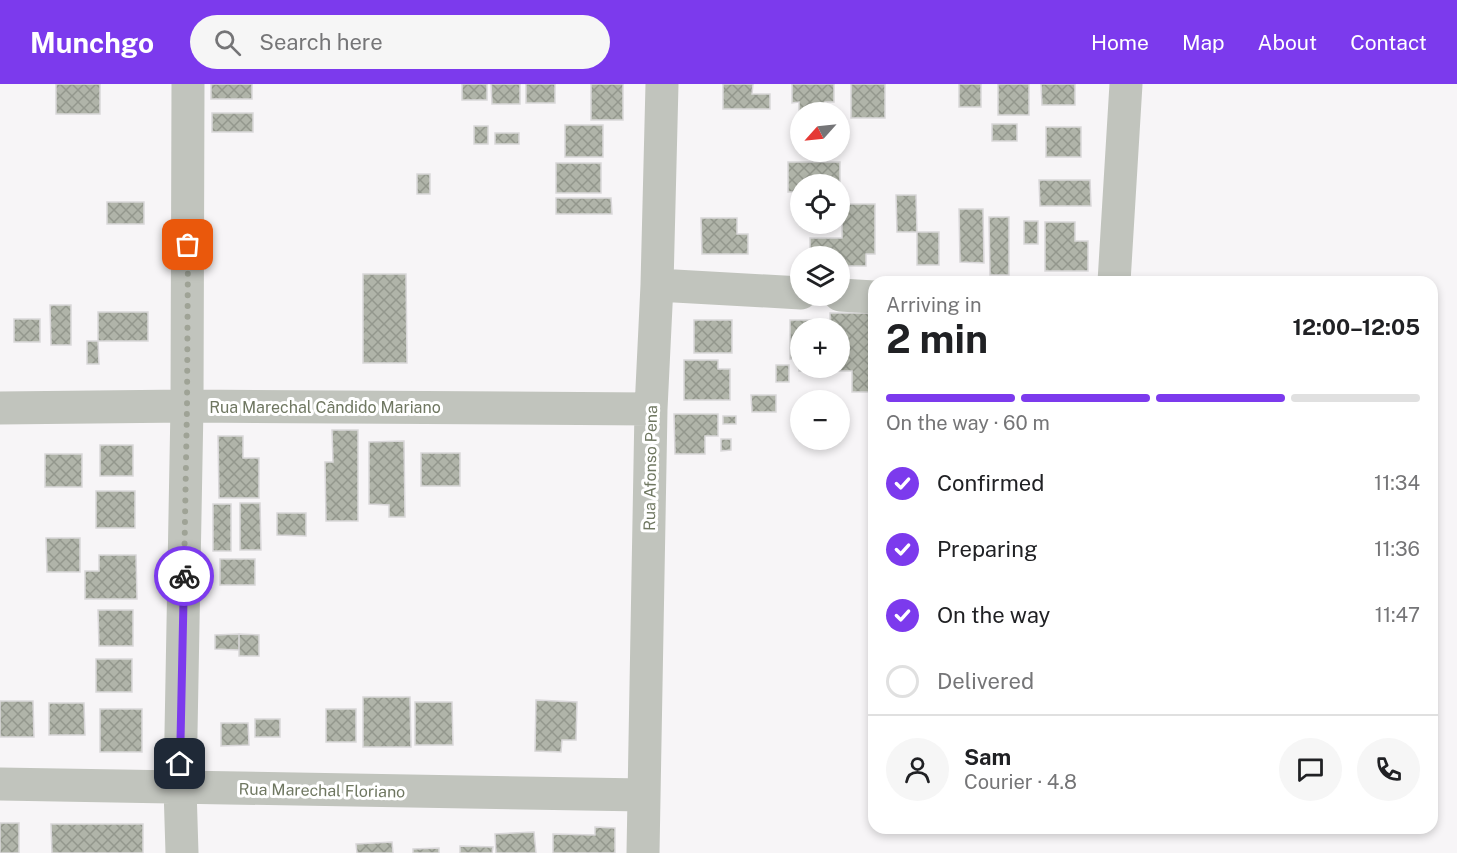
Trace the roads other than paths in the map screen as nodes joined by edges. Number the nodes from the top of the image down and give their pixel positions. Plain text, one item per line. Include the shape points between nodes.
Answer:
1 (188, 84) edge
2 (662, 84) edge
3 (1126, 84) edge
4 (1114, 276) edge
5 (657, 285) junction
6 (790, 292) edge
7 (850, 296) edge
8 (868, 297) edge
9 (187, 406) junction
10 (0, 408) edge
11 (651, 408) junction
12 (0, 784) edge
13 (180, 788) junction
14 (644, 795) junction
15 (182, 853) edge
16 (643, 853) edge

1 - 9 street
2 - 5 street, Rua Afonso Pena
3 - 4 street
5 - 6 street
5 - 11 street, Rua Afonso Pena
7 - 8 street
9 - 10 street, Rua Marechal Cândido Mariano
9 - 11 street, Rua Marechal Cândido Mariano
9 - 13 street
11 - 14 street, Rua Afonso Pena
12 - 13 street, Rua Marechal Floriano
13 - 14 street, Rua Marechal Floriano
13 - 15 street
14 - 16 street, Rua Afonso Pena

